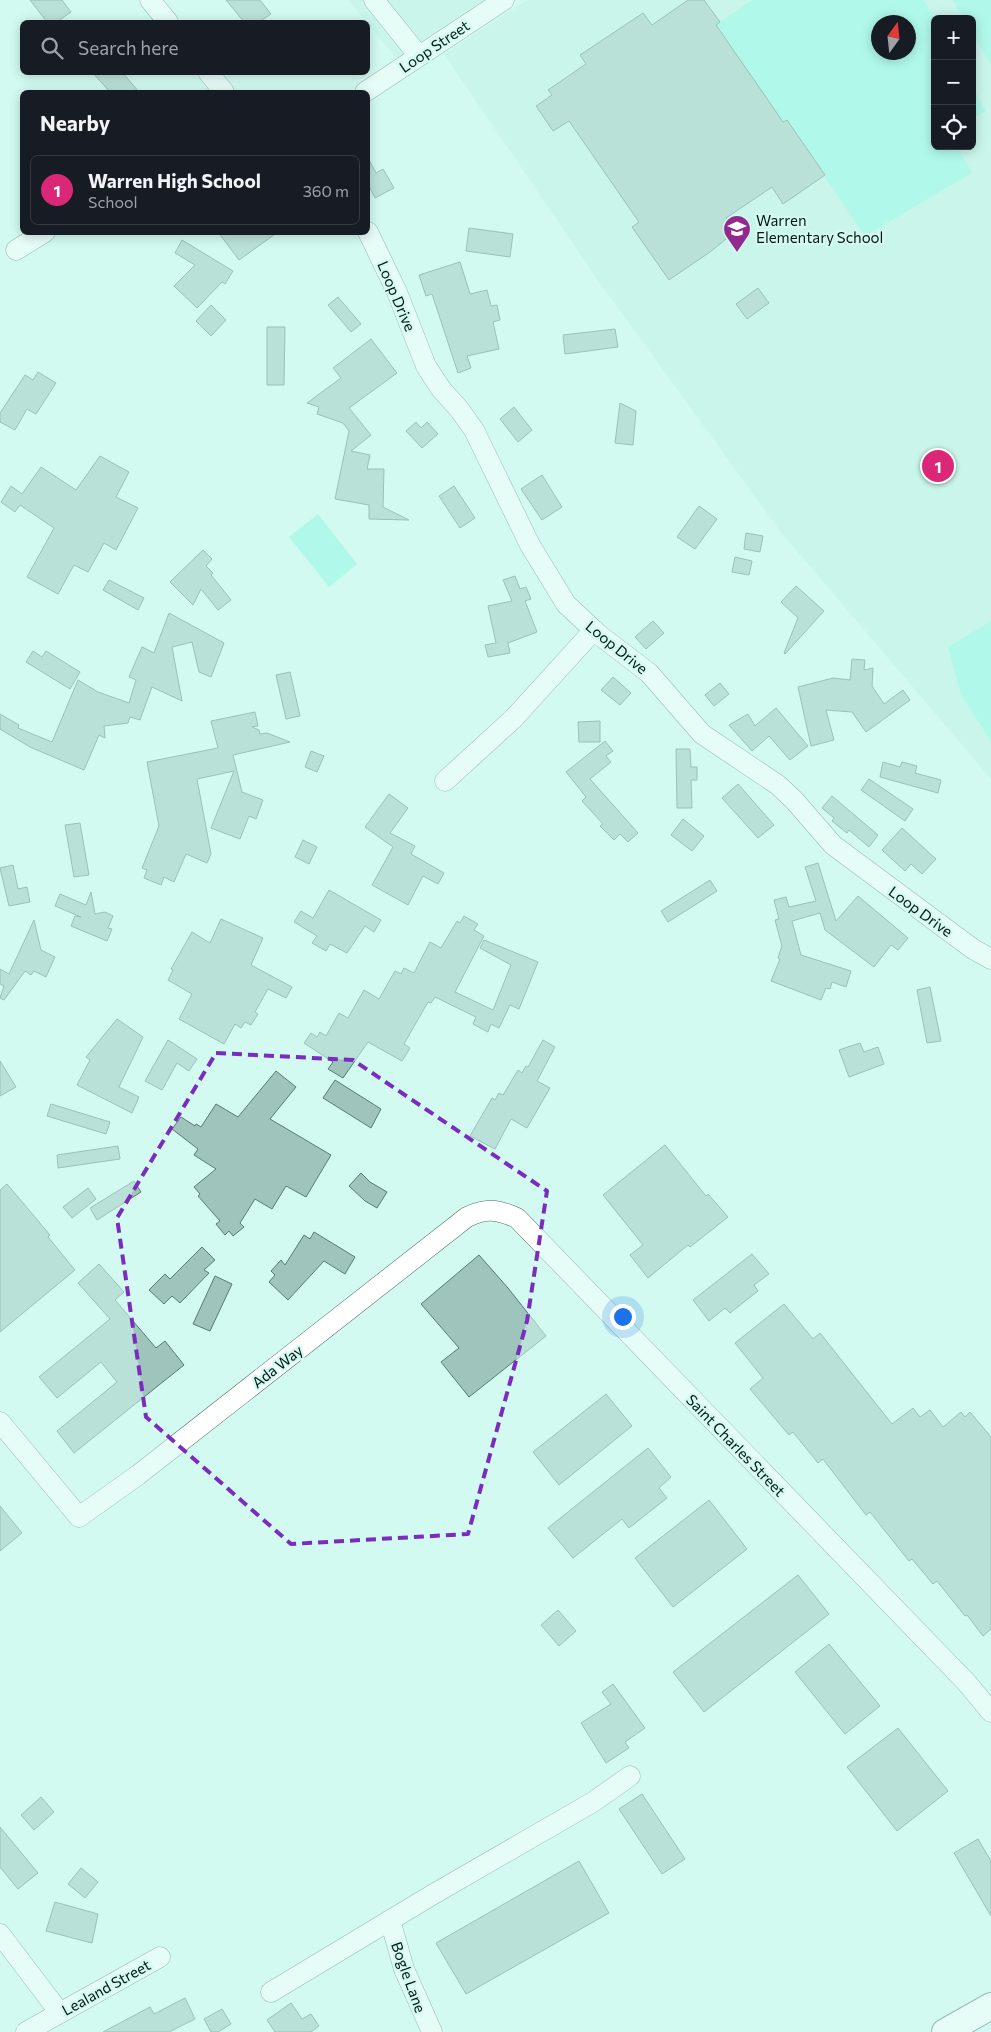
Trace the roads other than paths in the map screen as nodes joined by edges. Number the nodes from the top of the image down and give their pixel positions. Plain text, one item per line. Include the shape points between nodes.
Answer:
1 (150, 0) edge
2 (374, 0) edge
3 (504, 0) edge
4 (166, 20) edge
5 (419, 56) junction
6 (210, 75) edge
7 (222, 90) edge
8 (368, 90) edge
9 (40, 235) edge
10 (369, 235) edge
11 (16, 250) dead end
12 (594, 630) junction
13 (445, 781) dead end
14 (991, 959) edge
15 (467, 1217) joint
16 (0, 1422) edge
17 (991, 1712) edge
18 (630, 1776) dead end
19 (390, 1920) junction
20 (0, 1934) edge
21 (160, 1957) dead end
22 (270, 1992) dead end
23 (991, 2006) edge
24 (60, 2012) junction
25 (26, 2032) edge
26 (432, 2032) edge
27 (945, 2032) edge

1 - 4 street
2 - 5 street
3 - 5 street, Loop Street
5 - 8 street, Loop Street
6 - 7 street
9 - 11 street
10 - 12 street, Loop Drive via 426,366 474,430 530,545 561,597
12 - 13 street via 526,706
12 - 14 street, Loop Drive via 649,673 702,734 783,790 833,845
15 - 16 street, Ada Way via 138,1475 78,1517
15 - 17 street, Saint Charles Street via 488,1211 517,1218
18 - 19 street via 593,1802
19 - 22 street
19 - 26 street, Bogle Lane via 404,1969
20 - 24 street
21 - 24 street, Lealand Street
23 - 27 main road
24 - 25 street, Lealand Street

